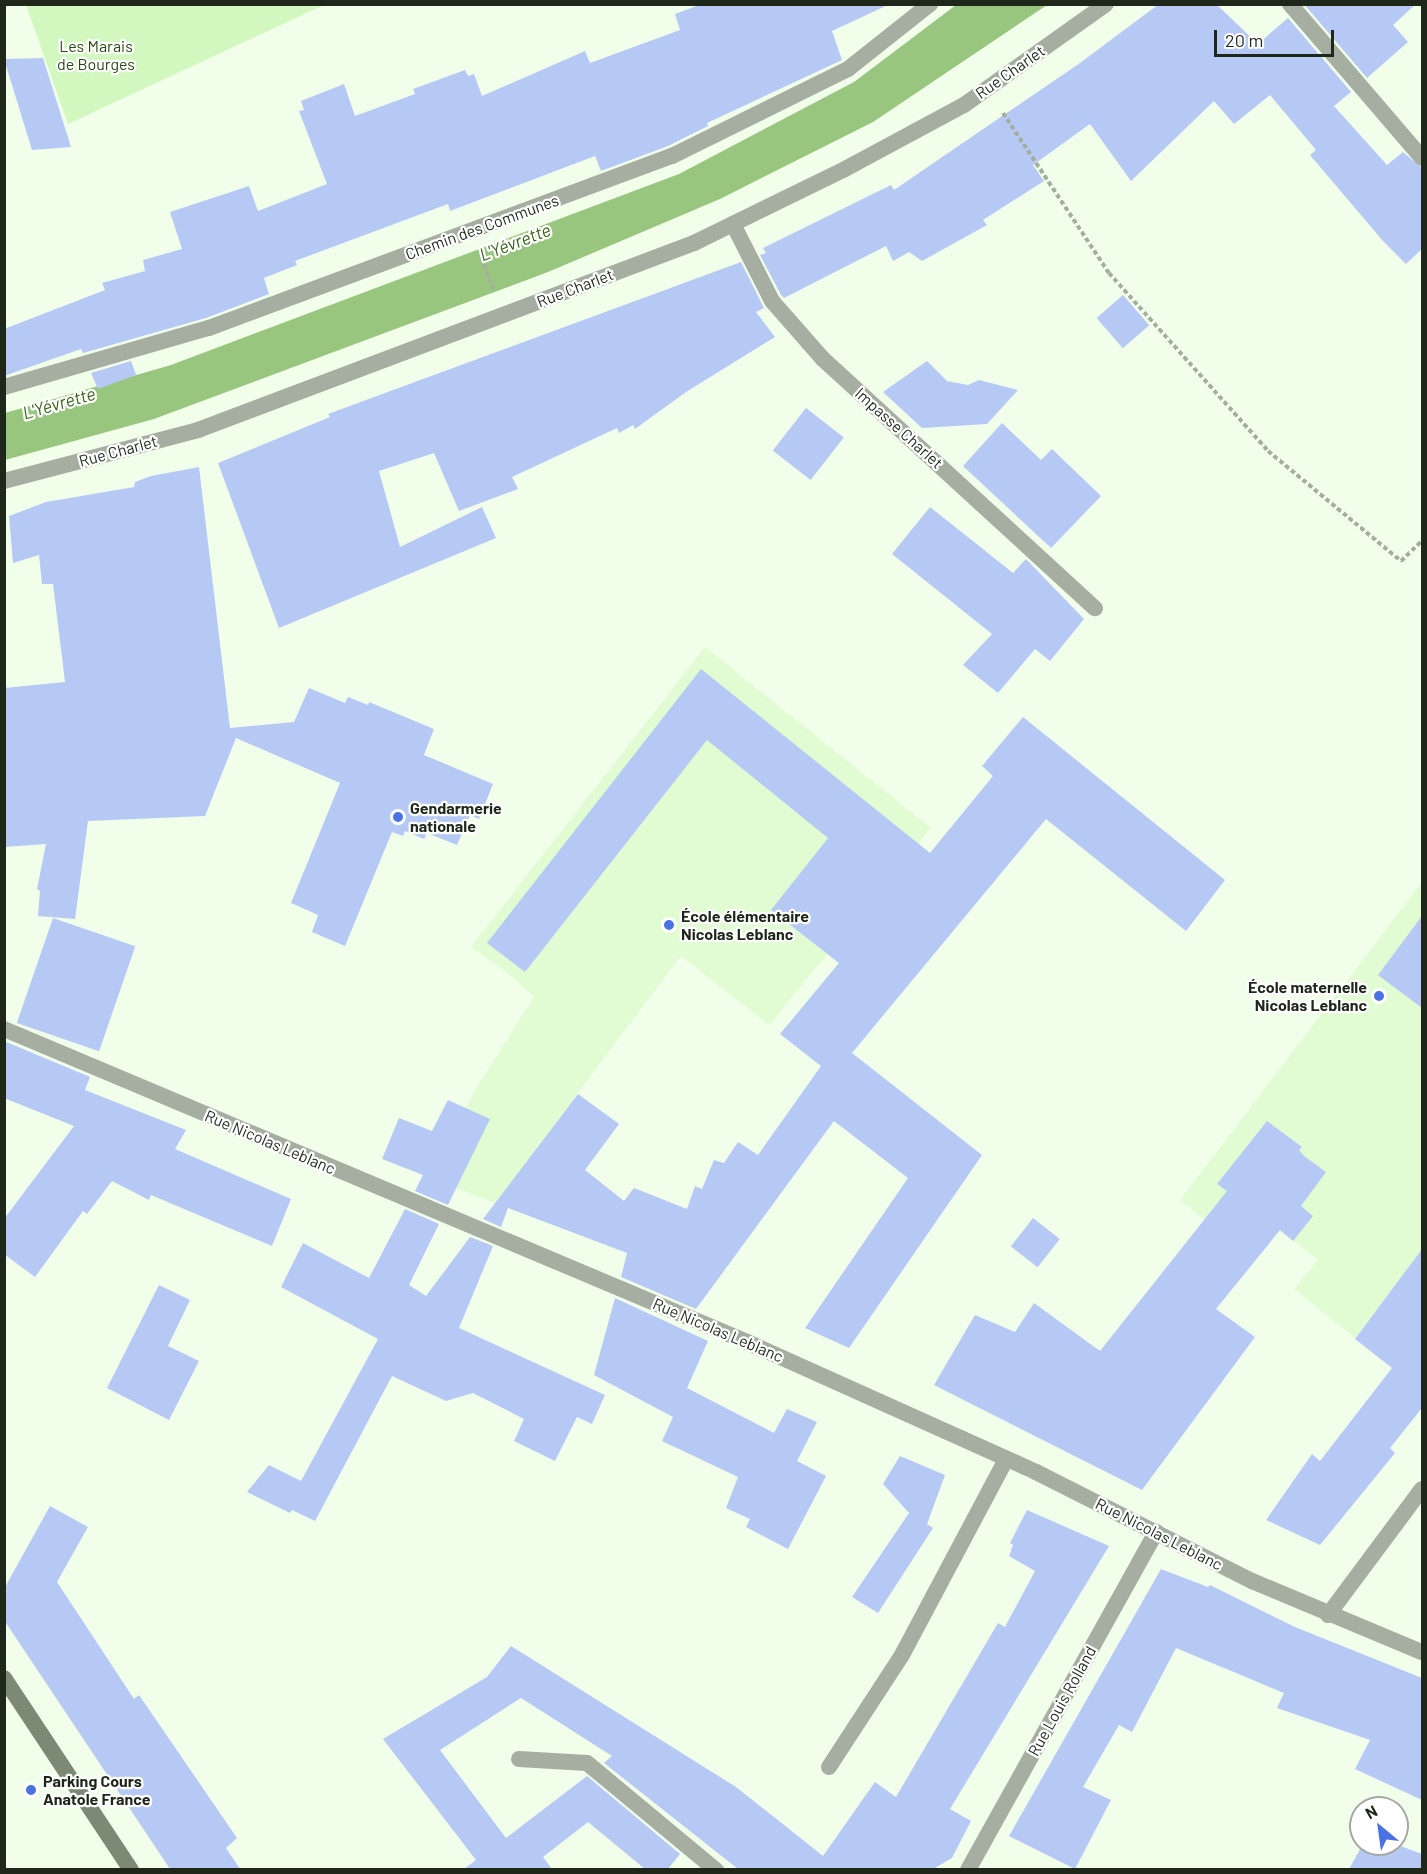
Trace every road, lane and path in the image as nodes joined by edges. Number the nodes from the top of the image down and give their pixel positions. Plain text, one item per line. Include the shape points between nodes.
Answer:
1 (930, 4) edge
2 (1106, 4) edge
3 (1290, 4) edge
4 (987, 88) junction
5 (1422, 158) edge
6 (733, 224) junction
7 (477, 245) dead end
8 (494, 293) dead end
9 (4, 387) edge
10 (4, 481) edge
11 (1422, 541) edge
12 (1095, 608) dead end
13 (4, 1029) edge
14 (1006, 1459) junction
15 (1422, 1489) edge
16 (1156, 1532) junction
17 (1328, 1615) junction
18 (1422, 1652) edge
19 (4, 1678) edge
20 (519, 1759) dead end
21 (829, 1767) dead end
22 (131, 1869) edge
23 (716, 1869) edge
24 (968, 1869) edge

1 - 9 street, Chemin des Communes via 848,69 672,156 208,328
2 - 4 street, Rue Charlet
3 - 5 street
4 - 6 street, Rue Charlet via 964,105 845,169
4 - 11 path via 1109,273 1268,451 1401,561
6 - 10 street, Rue Charlet via 694,243 198,430
6 - 12 street, Impasse Charlet via 772,301 823,359
7 - 8 path
13 - 14 street, Rue Nicolas Leblanc via 747,1342
14 - 16 street, Rue Nicolas Leblanc
14 - 21 street via 902,1655
15 - 17 street
16 - 17 street, Rue Nicolas Leblanc
16 - 24 street, Rue Louis Rolland
17 - 18 street, Rue Nicolas Leblanc
19 - 22 main road
20 - 23 street via 587,1763

